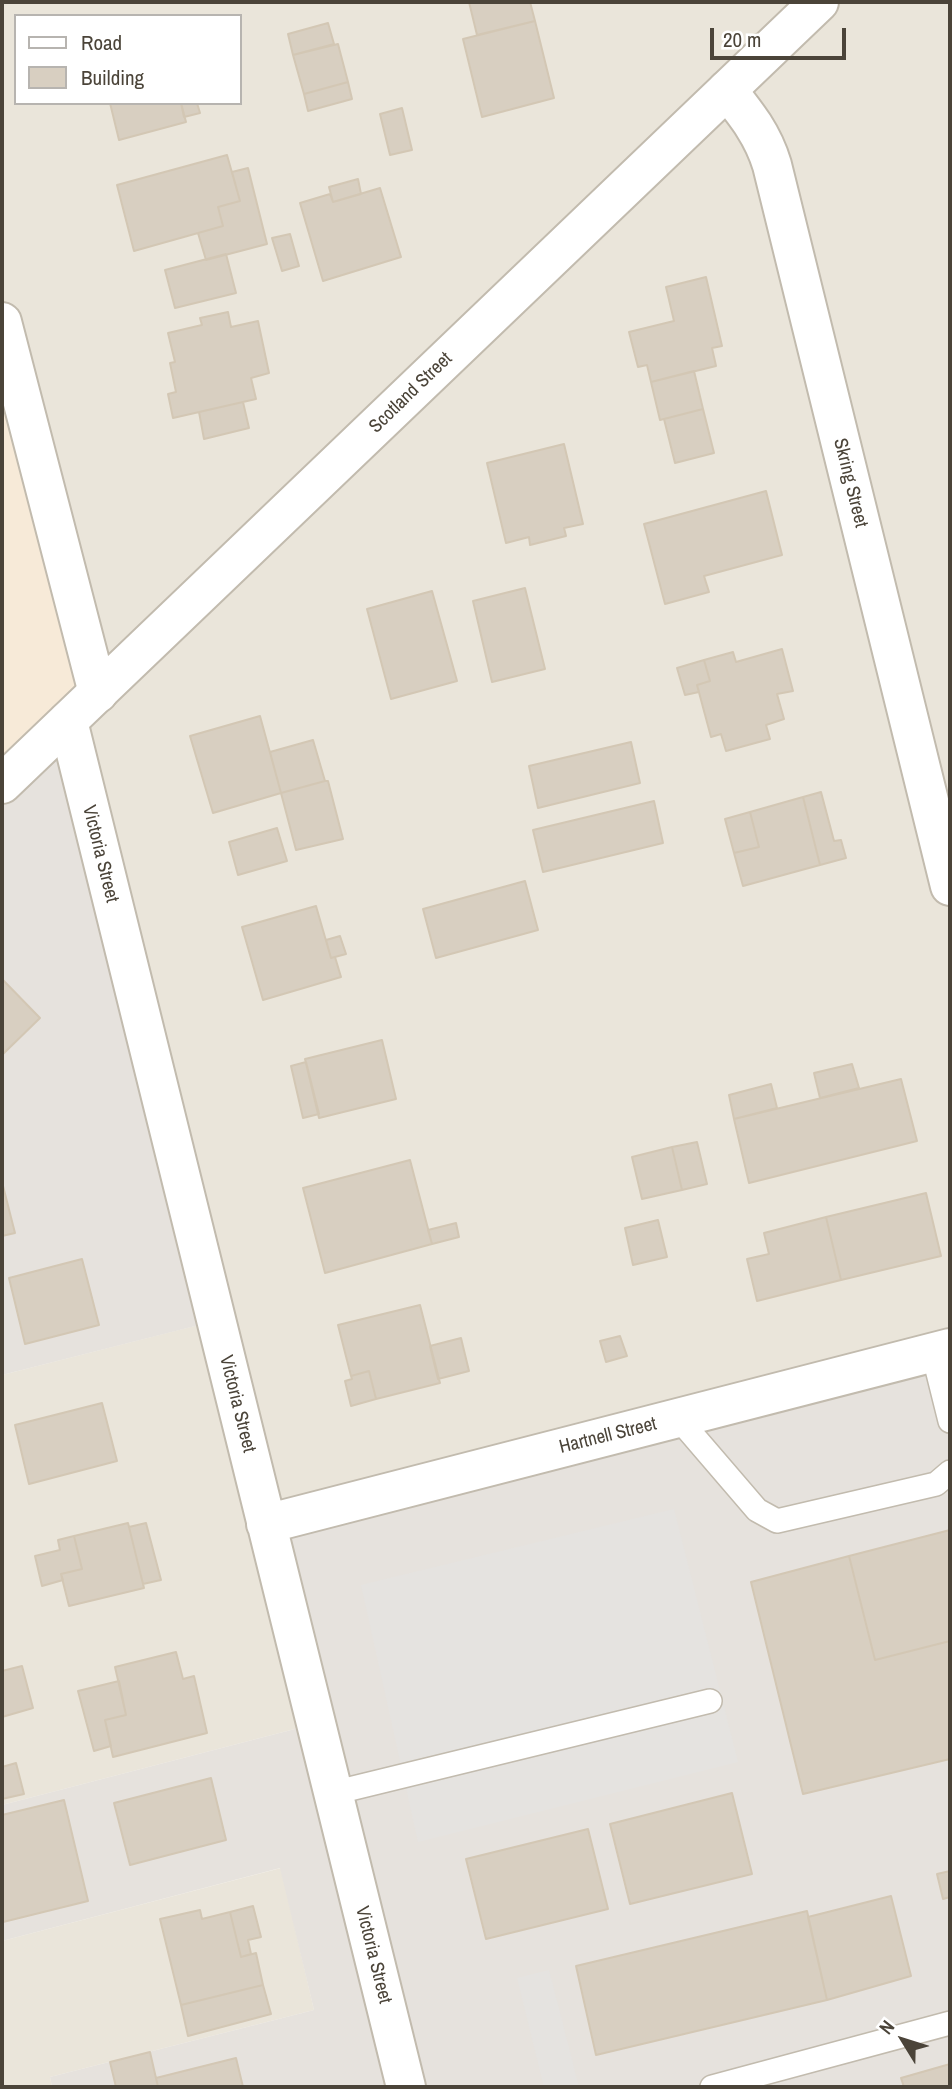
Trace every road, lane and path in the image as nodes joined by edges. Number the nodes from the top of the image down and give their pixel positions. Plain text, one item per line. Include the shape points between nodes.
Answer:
1 (819, 2) edge
2 (727, 90) junction
3 (2, 322) edge
4 (98, 692) junction
5 (68, 721) junction
6 (2, 784) edge
7 (950, 886) edge
8 (941, 1350) edge
9 (678, 1418) junction
10 (950, 1421) edge
11 (950, 1472) edge
12 (266, 1524) junction
13 (710, 1701) dead end
14 (333, 1793) junction
15 (950, 2023) edge
16 (406, 2087) edge
17 (712, 2087) edge

1 - 2 street, Scotland Street
2 - 4 street, Scotland Street
2 - 7 street, Skring Street via 754,122 769,154
3 - 4 street
4 - 5 street, Scotland Street
5 - 6 street, Scotland Street
5 - 12 street, Victoria Street
8 - 9 street, Hartnell Street
8 - 10 lane
9 - 11 lane via 757,1510 777,1521 936,1484
9 - 12 street, Hartnell Street
12 - 14 street, Victoria Street
13 - 14 lane
14 - 16 street, Victoria Street
15 - 17 lane

